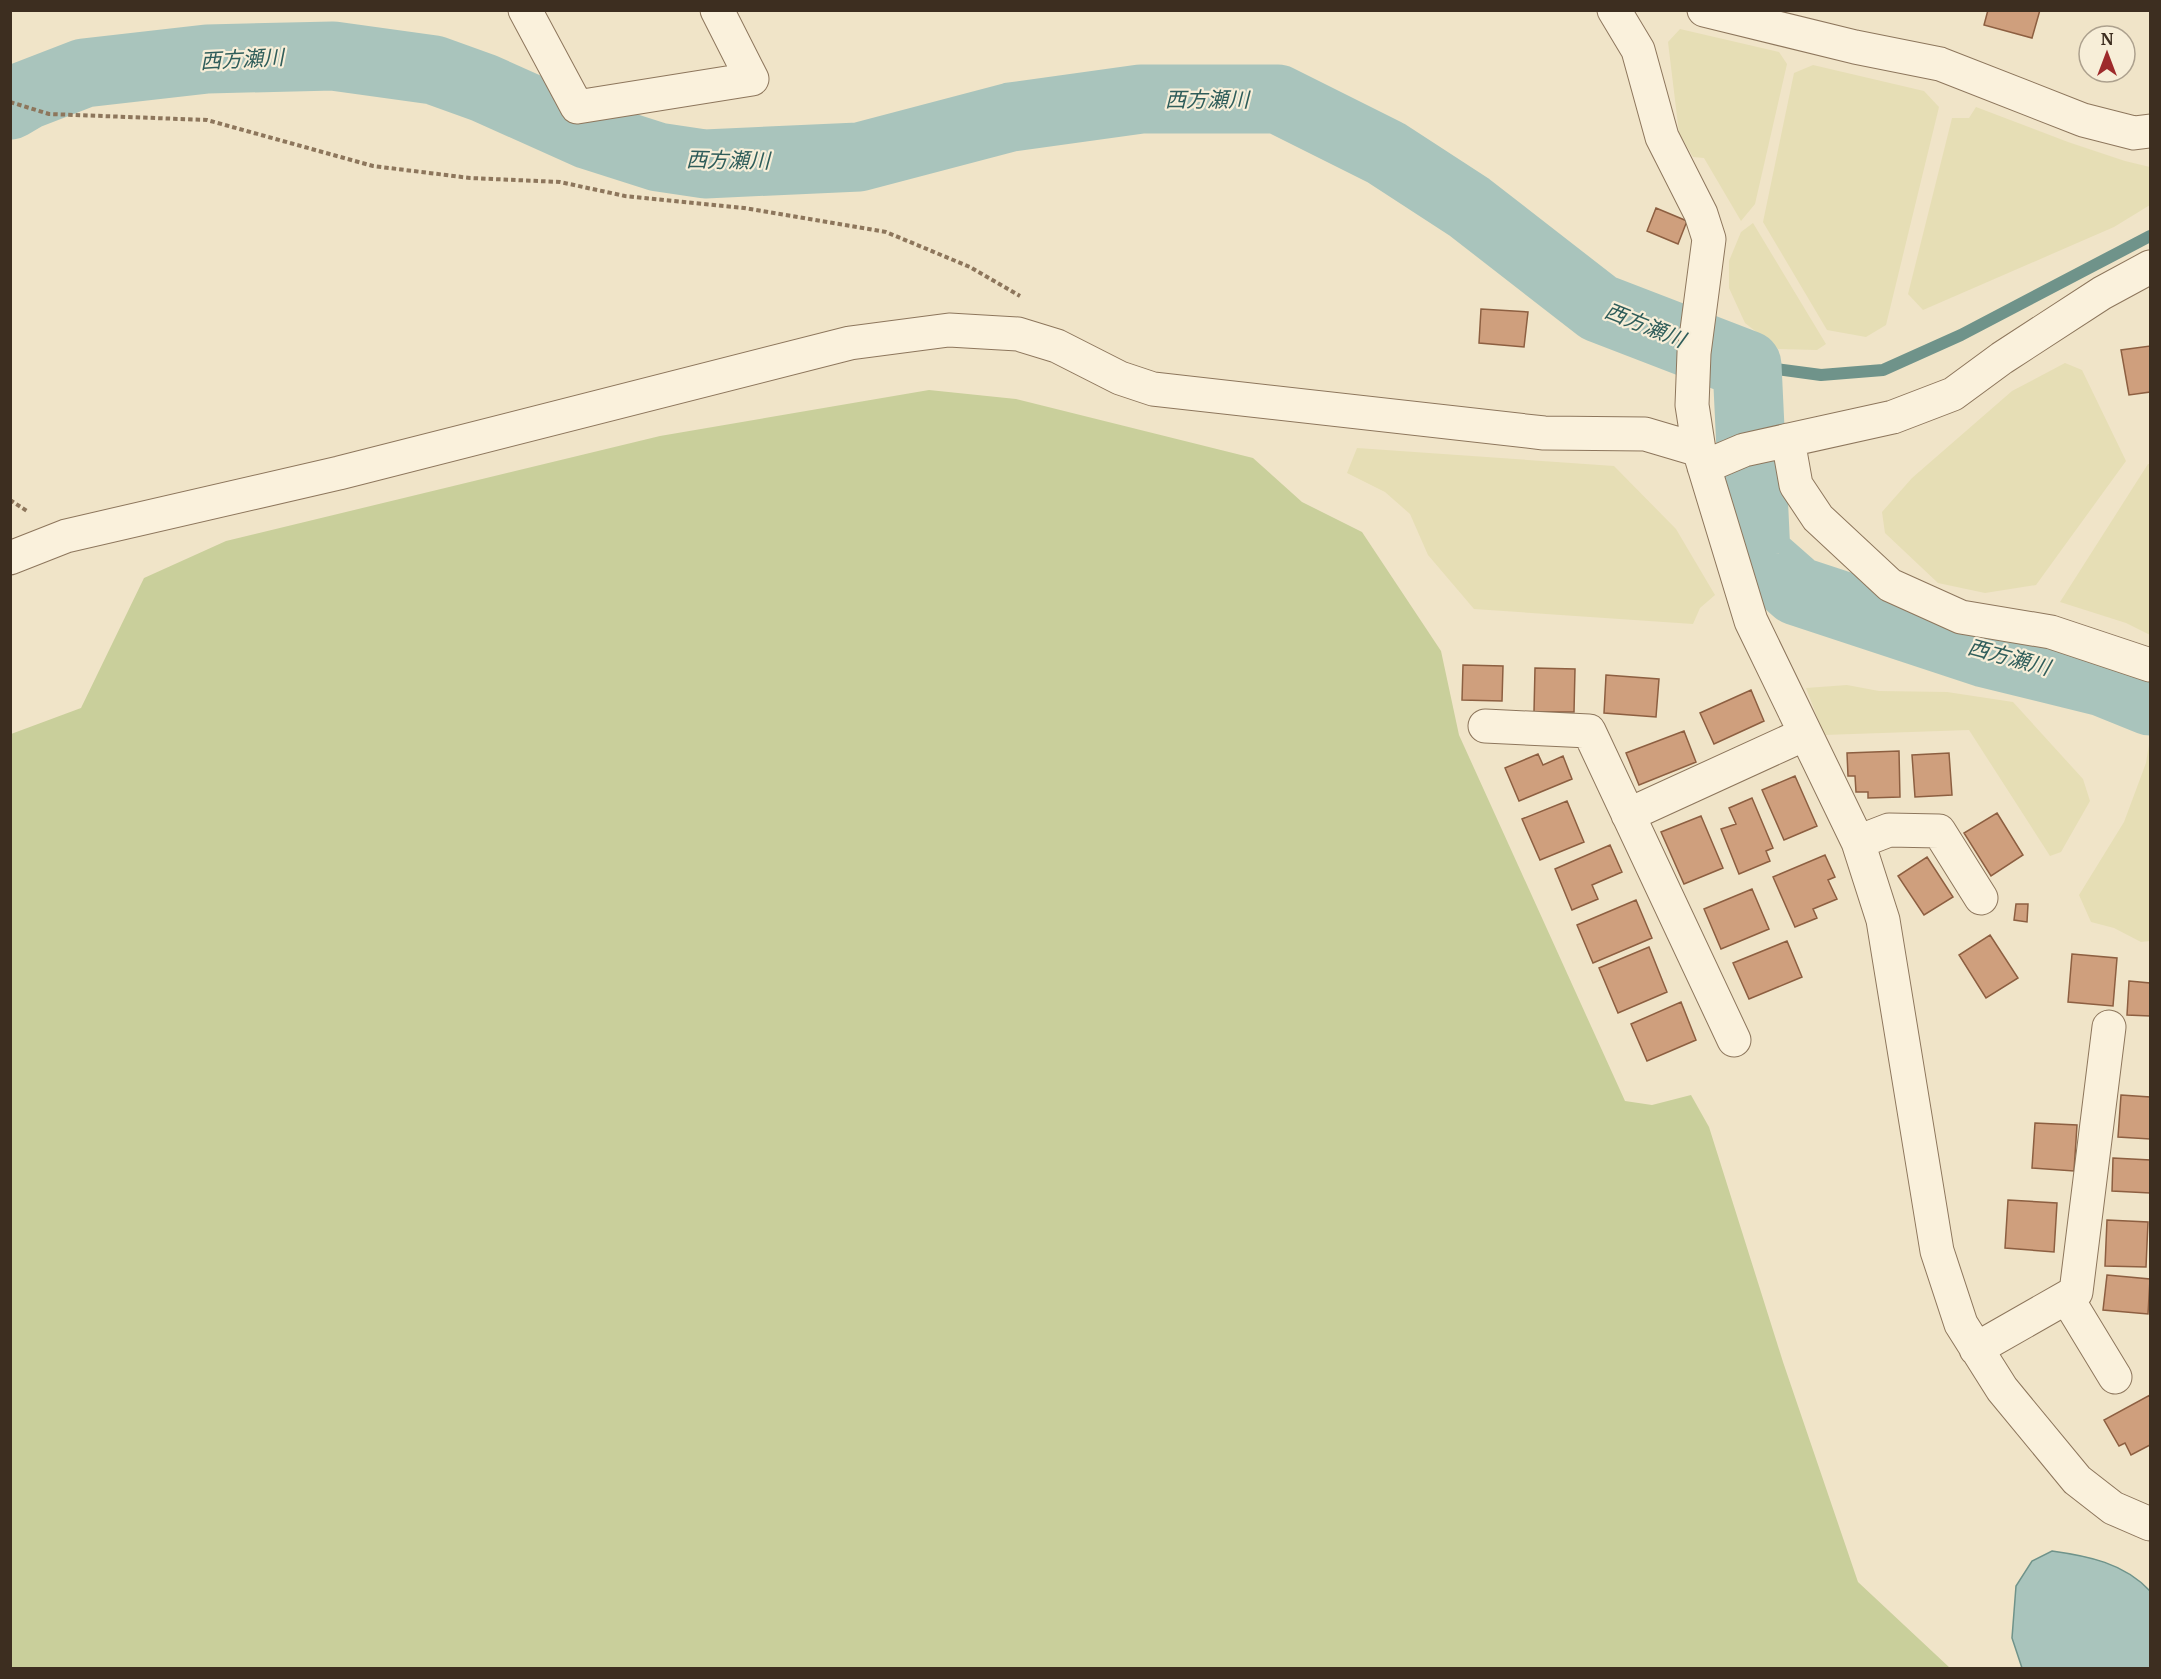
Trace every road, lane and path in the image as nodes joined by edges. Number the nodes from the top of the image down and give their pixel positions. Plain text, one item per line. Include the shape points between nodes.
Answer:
1 (525, 10) edge
2 (717, 10) edge
3 (1704, 10) edge
4 (1621, 12) edge
5 (10, 102) edge
6 (2151, 131) edge
7 (2151, 267) edge
8 (1024, 299) dead end
9 (1788, 440) junction
10 (1702, 458) junction
11 (10, 558) edge
12 (2151, 665) edge
13 (1485, 726) dead end
14 (1805, 734) junction
15 (1629, 815) junction
16 (1858, 842) junction
17 (1981, 898) dead end
18 (2109, 1027) dead end
19 (1734, 1040) dead end
20 (2067, 1298) junction
21 (1976, 1349) junction
22 (2115, 1377) dead end
23 (2151, 1524) edge

1 - 2 street via 577,107 752,79
3 - 6 street via 1940,64 2083,120 2134,133
4 - 10 street via 1638,50 1662,137 1701,214 1709,239 1694,353 1692,405
5 - 8 path via 49,114 207,120 373,166 470,178 560,182 625,196 744,208 886,232 970,267
7 - 9 street via 2102,293 1953,394 1893,417
9 - 10 street
9 - 12 street via 1796,485 1818,518 1890,585 1961,617 2051,632
10 - 11 street via 1646,434 1544,434 1153,389 1120,378 1058,346 1018,334 949,330 850,342 339,472 66,536
10 - 14 street via 1751,621
13 - 15 street via 1589,731
14 - 15 street
14 - 16 street
15 - 19 street
16 - 17 street via 1889,830 1939,831
16 - 21 street via 1883,920 1936,1251 1961,1324
18 - 20 street via 2076,1292
20 - 21 street
20 - 22 street
21 - 23 street via 2002,1389 2077,1480 2114,1509

